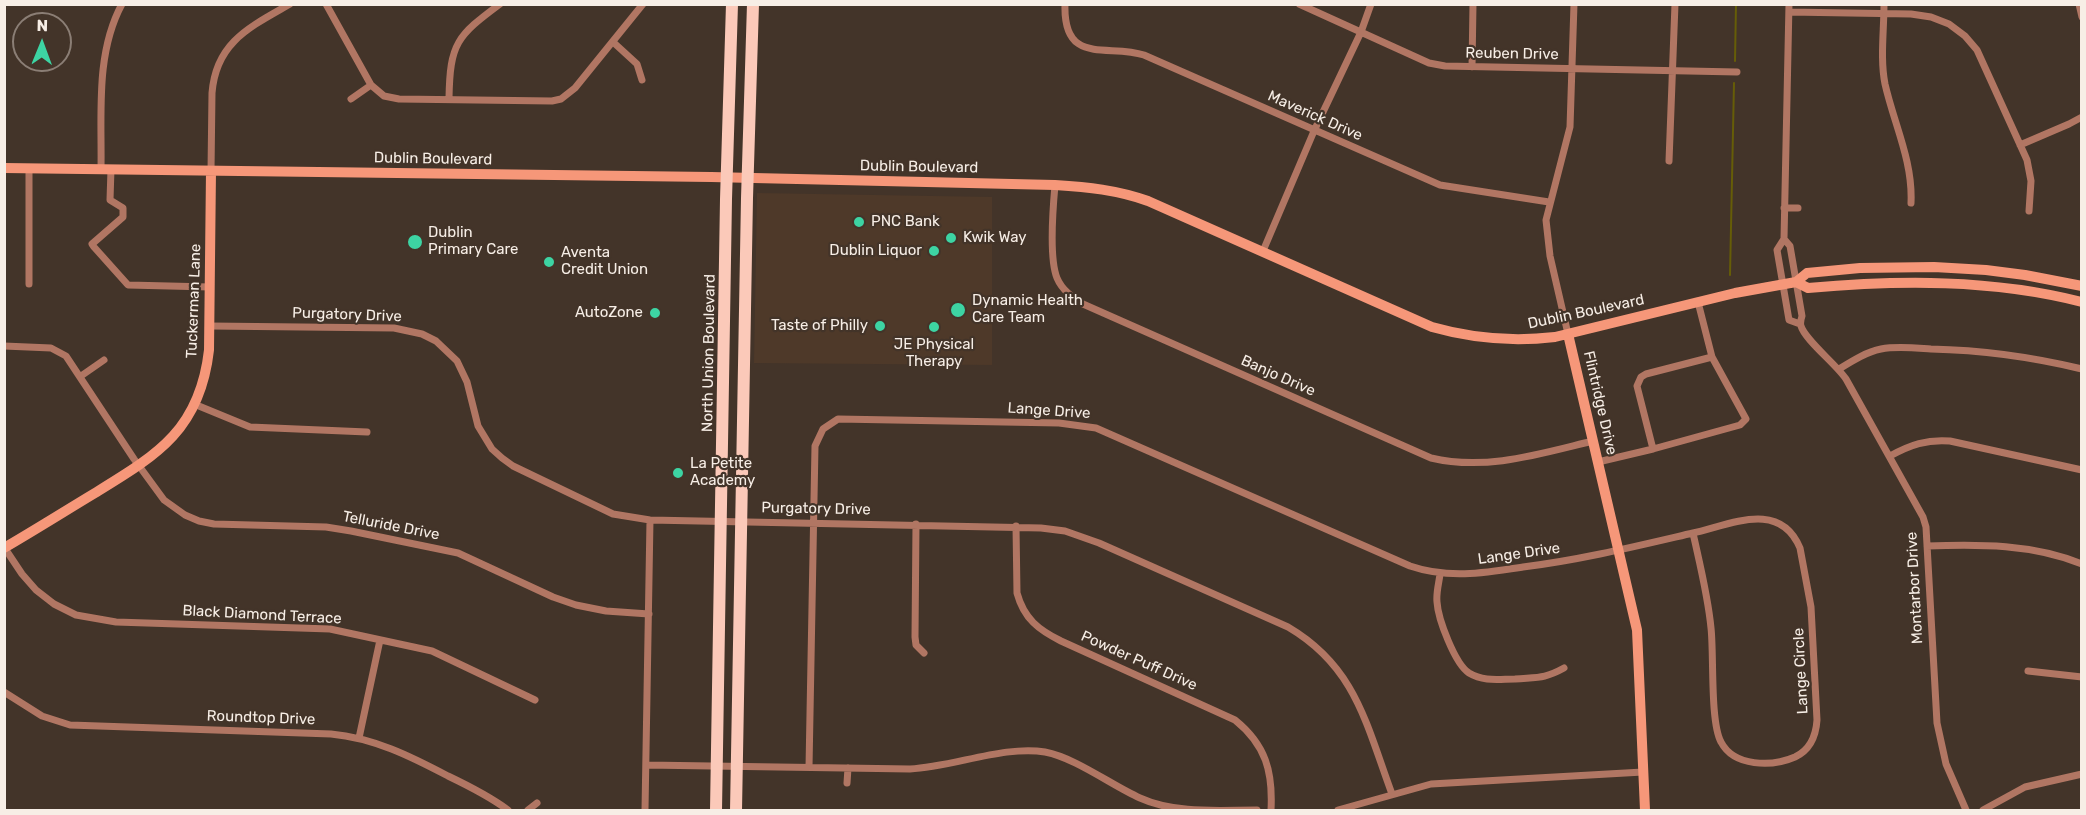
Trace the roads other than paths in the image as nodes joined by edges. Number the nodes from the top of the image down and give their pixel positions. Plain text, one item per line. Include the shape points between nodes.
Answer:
1 (122, 4) edge
2 (290, 4) edge
3 (326, 4) edge
4 (500, 4) edge
5 (644, 4) edge
6 (732, 4) edge
7 (753, 4) edge
8 (1065, 4) edge
9 (1299, 4) edge
10 (1371, 4) edge
11 (1473, 4) edge
12 (1574, 4) edge
13 (1675, 4) edge
14 (1884, 4) edge
15 (2079, 4) edge
16 (1789, 8) edge
17 (1884, 14) junction
18 (2082, 17) edge
19 (1963, 20) dead end
20 (1957, 29) junction
21 (1361, 32) junction
22 (1075, 41) junction
23 (614, 42) junction
24 (1068, 48) dead end
25 (1472, 67) junction
26 (1573, 69) junction
27 (1674, 70) junction
28 (1737, 72) dead end
29 (642, 80) dead end
30 (371, 85) junction
31 (449, 98) junction
32 (351, 99) dead end
33 (2082, 117) edge
34 (1314, 131) junction
35 (2020, 144) junction
36 (1669, 161) dead end
37 (4, 168) edge
38 (29, 168) junction
39 (106, 169) junction
40 (211, 171) junction
41 (727, 178) junction
42 (747, 178) junction
43 (1055, 185) junction
44 (1549, 202) junction
45 (1911, 202) dead end
46 (1784, 208) junction
47 (1798, 208) dead end
48 (2029, 211) dead end
49 (1784, 239) junction
50 (1263, 251) junction
51 (1796, 282) junction
52 (29, 284) dead end
53 (1782, 285) junction
54 (2082, 286) edge
55 (210, 287) junction
56 (1698, 302) junction
57 (2082, 302) edge
58 (1800, 324) junction
59 (210, 326) junction
60 (1568, 334) junction
61 (4, 346) edge
62 (1712, 357) junction
63 (104, 360) dead end
64 (1839, 369) junction
65 (2082, 369) edge
66 (81, 376) junction
67 (194, 404) junction
68 (367, 432) dead end
69 (1593, 441) junction
70 (1653, 449) junction
71 (1890, 456) junction
72 (1598, 462) junction
73 (140, 466) junction
74 (2082, 470) edge
75 (650, 520) junction
76 (720, 520) junction
77 (741, 521) junction
78 (813, 522) junction
79 (915, 524) junction
80 (1016, 526) junction
81 (1694, 533) junction
82 (1927, 546) junction
83 (5, 547) edge
84 (1619, 550) junction
85 (2082, 564) edge
86 (1440, 574) junction
87 (649, 614) junction
88 (380, 640) junction
89 (924, 653) dead end
90 (1564, 668) dead end
91 (2028, 671) dead end
92 (2082, 677) edge
93 (4, 692) edge
94 (535, 700) dead end
95 (358, 738) junction
96 (646, 765) junction
97 (717, 766) junction
98 (737, 766) junction
99 (809, 767) junction
100 (848, 768) junction
101 (1643, 772) junction
102 (2082, 774) edge
103 (848, 783) dead end
104 (1392, 794) junction
105 (537, 803) dead end
106 (508, 810) edge
107 (528, 810) edge
108 (645, 810) edge
109 (716, 810) edge
110 (736, 810) edge
111 (1257, 810) edge
112 (1271, 810) edge
113 (1338, 810) edge
114 (1645, 810) edge
115 (1966, 810) edge
116 (1983, 810) edge

1 - 39 street via 109,34 105,58
2 - 40 street via 236,38 219,62 212,93
3 - 30 street
4 - 31 street via 468,29 456,45 450,62
5 - 23 street
6 - 41 main road, North Union Boulevard
7 - 42 main road
8 - 22 street via 1068,27
9 - 21 street, Reuben Drive
10 - 21 street
11 - 25 street
12 - 26 street, Flintridge Drive
13 - 27 street
14 - 17 street
15 - 18 street
16 - 17 street
16 - 46 street, Montarbor Drive
17 - 20 street via 1931,17
17 - 45 street via 1883,71 1910,170
19 - 20 street
20 - 35 street via 1977,50
21 - 25 street, Reuben Drive via 1429,63
21 - 34 street
22 - 24 street
22 - 34 street, Maverick Drive via 1093,49 1144,55
23 - 29 street via 637,64
23 - 31 street via 561,99
25 - 26 street, Reuben Drive
26 - 27 street, Reuben Drive
26 - 44 street, Flintridge Drive via 1568,140
27 - 28 street, Reuben Drive
27 - 36 street
30 - 31 street via 391,98
30 - 32 street
33 - 35 street
34 - 44 street, Maverick Drive via 1440,185
34 - 50 street
35 - 48 street via 2030,172
37 - 38 main road, Dublin Boulevard
38 - 39 main road, Dublin Boulevard
38 - 52 street
39 - 40 main road, Dublin Boulevard
39 - 55 street via 111,200 123,208 123,217 92,244 94,247 128,285
40 - 41 main road, Dublin Boulevard
40 - 55 main road, Tuckerman Lane
41 - 42 main road, Dublin Boulevard
41 - 76 main road, North Union Boulevard
42 - 43 main road, Dublin Boulevard
42 - 77 main road
43 - 50 main road, Dublin Boulevard via 1132,195
43 - 69 street, Banjo Drive via 1056,275 1066,291 1083,304 1431,458 1493,463
44 - 60 street, Flintridge Drive via 1547,242
46 - 47 street
46 - 49 street, Montarbor Drive
49 - 51 street, Montarbor Drive via 1790,246
49 - 53 street, Montarbor Drive via 1777,250
50 - 60 main road, Dublin Boulevard via 1412,319 1448,331 1512,340
51 - 53 main road, Dublin Boulevard
51 - 54 main road, Dublin Boulevard via 1807,273 1925,267 1986,270
51 - 57 main road, Dublin Boulevard via 1808,288 1889,282 1968,284
51 - 58 street, Montarbor Drive
53 - 56 main road, Dublin Boulevard
53 - 58 street, Montarbor Drive via 1789,320
55 - 59 main road, Tuckerman Lane
56 - 60 main road, Dublin Boulevard
56 - 62 street
58 - 64 street, Montarbor Drive
59 - 67 main road, Tuckerman Lane via 207,364
59 - 75 street, Purgatory Drive via 394,328 422,334 436,341 457,361 467,382 478,426 502,458 613,514
60 - 69 main road, Flintridge Drive
61 - 66 street, Telluride Drive via 59,351
62 - 70 street via 1641,377 1637,386
62 - 70 street via 1746,419 1740,425
63 - 66 street
64 - 65 street via 1870,352 1905,348 1984,352
64 - 71 street, Montarbor Drive
66 - 73 street, Telluride Drive
67 - 68 street via 250,427
67 - 73 main road, Tuckerman Lane via 172,438
69 - 72 main road, Flintridge Drive
70 - 72 street
71 - 74 street via 1938,440
71 - 82 street, Montarbor Drive via 1923,517
72 - 84 main road, Flintridge Drive
73 - 83 main road, Tuckerman Lane
73 - 87 street, Telluride Drive via 164,500 199,521 326,527 458,553 576,605 624,614
75 - 76 street, Purgatory Drive
75 - 87 street
76 - 77 street, Purgatory Drive
76 - 97 main road, North Union Boulevard
77 - 78 street, Purgatory Drive
77 - 98 main road
78 - 79 street, Purgatory Drive
78 - 86 street, Lange Drive via 815,446 823,429 838,419 1073,424 1115,435 1410,566
78 - 99 street, Lange Drive
79 - 80 street, Purgatory Drive
79 - 89 street via 915,637 916,645
80 - 104 street, Purgatory Drive via 1065,531 1099,543 1307,639 1334,663 1356,697
80 - 112 street, Powder Puff Drive via 1017,593 1030,621 1061,641 1235,720 1262,750 1271,787
81 - 81 street, Lange Circle via 1709,609 1720,741 1733,755 1751,763 1792,758 1808,747 1817,729 1811,607 1800,548 1783,524 1764,518
81 - 84 street, Lange Circle
82 - 85 street via 1993,545 2034,550
82 - 115 street, Montarbor Drive via 1937,723 1946,764
83 - 88 street, Black Diamond Terrace via 28,583 65,610 89,618 330,629
84 - 86 street, Lange Drive via 1566,562
84 - 101 main road, Flintridge Drive via 1637,630
86 - 90 street via 1438,612 1462,668 1491,680 1547,677
87 - 96 street
88 - 94 street, Black Diamond Terrace via 432,651
88 - 95 street
91 - 92 street
93 - 95 street, Roundtop Drive via 42,716 70,725
95 - 106 street, Roundtop Drive via 430,766
96 - 97 street
96 - 108 street
97 - 98 street
97 - 109 main road, North Union Boulevard
98 - 99 street
98 - 110 main road
99 - 100 street
100 - 103 street
100 - 111 street via 923,769 1034,751 1059,757 1141,799 1161,805
101 - 104 street via 1443,783
101 - 114 main road, Flintridge Drive
102 - 116 street via 2025,787
104 - 113 street
105 - 107 street

